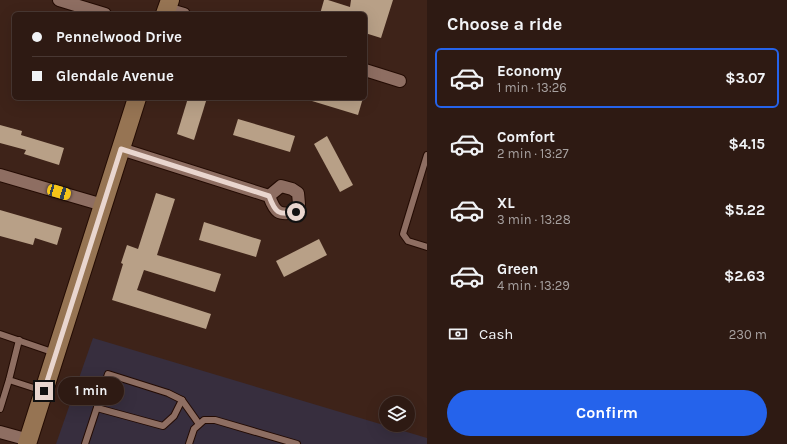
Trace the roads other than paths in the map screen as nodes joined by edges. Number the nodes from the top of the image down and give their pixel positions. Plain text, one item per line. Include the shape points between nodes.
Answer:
1 (59, 0) edge
2 (98, 12) edge
3 (367, 71) edge
4 (400, 81) dead end
5 (137, 100) edge
6 (121, 149) junction
7 (427, 156) edge
8 (0, 175) edge
9 (269, 196) dead end
10 (103, 205) junction
11 (427, 247) edge
12 (0, 334) edge
13 (19, 340) junction
14 (57, 353) junction
15 (9, 380) junction
16 (44, 391) junction
17 (182, 400) junction
18 (97, 408) junction
19 (0, 409) edge
20 (199, 424) junction
21 (0, 432) edge
22 (28, 442) edge
23 (85, 444) edge
24 (189, 444) edge
25 (297, 444) edge

1 - 2 street
3 - 4 street
5 - 6 main road
6 - 9 street
6 - 10 main road
7 - 11 lane via 403,234 408,241
8 - 10 street
10 - 14 main road
12 - 13 lane
13 - 14 lane
13 - 15 lane
14 - 16 main road
15 - 16 lane
15 - 19 lane
16 - 22 main road
17 - 18 lane via 174,416 163,426
17 - 18 lane via 108,374
17 - 20 lane
18 - 23 lane
20 - 24 lane via 194,429
20 - 25 lane via 204,420 215,420
21 - 22 street

